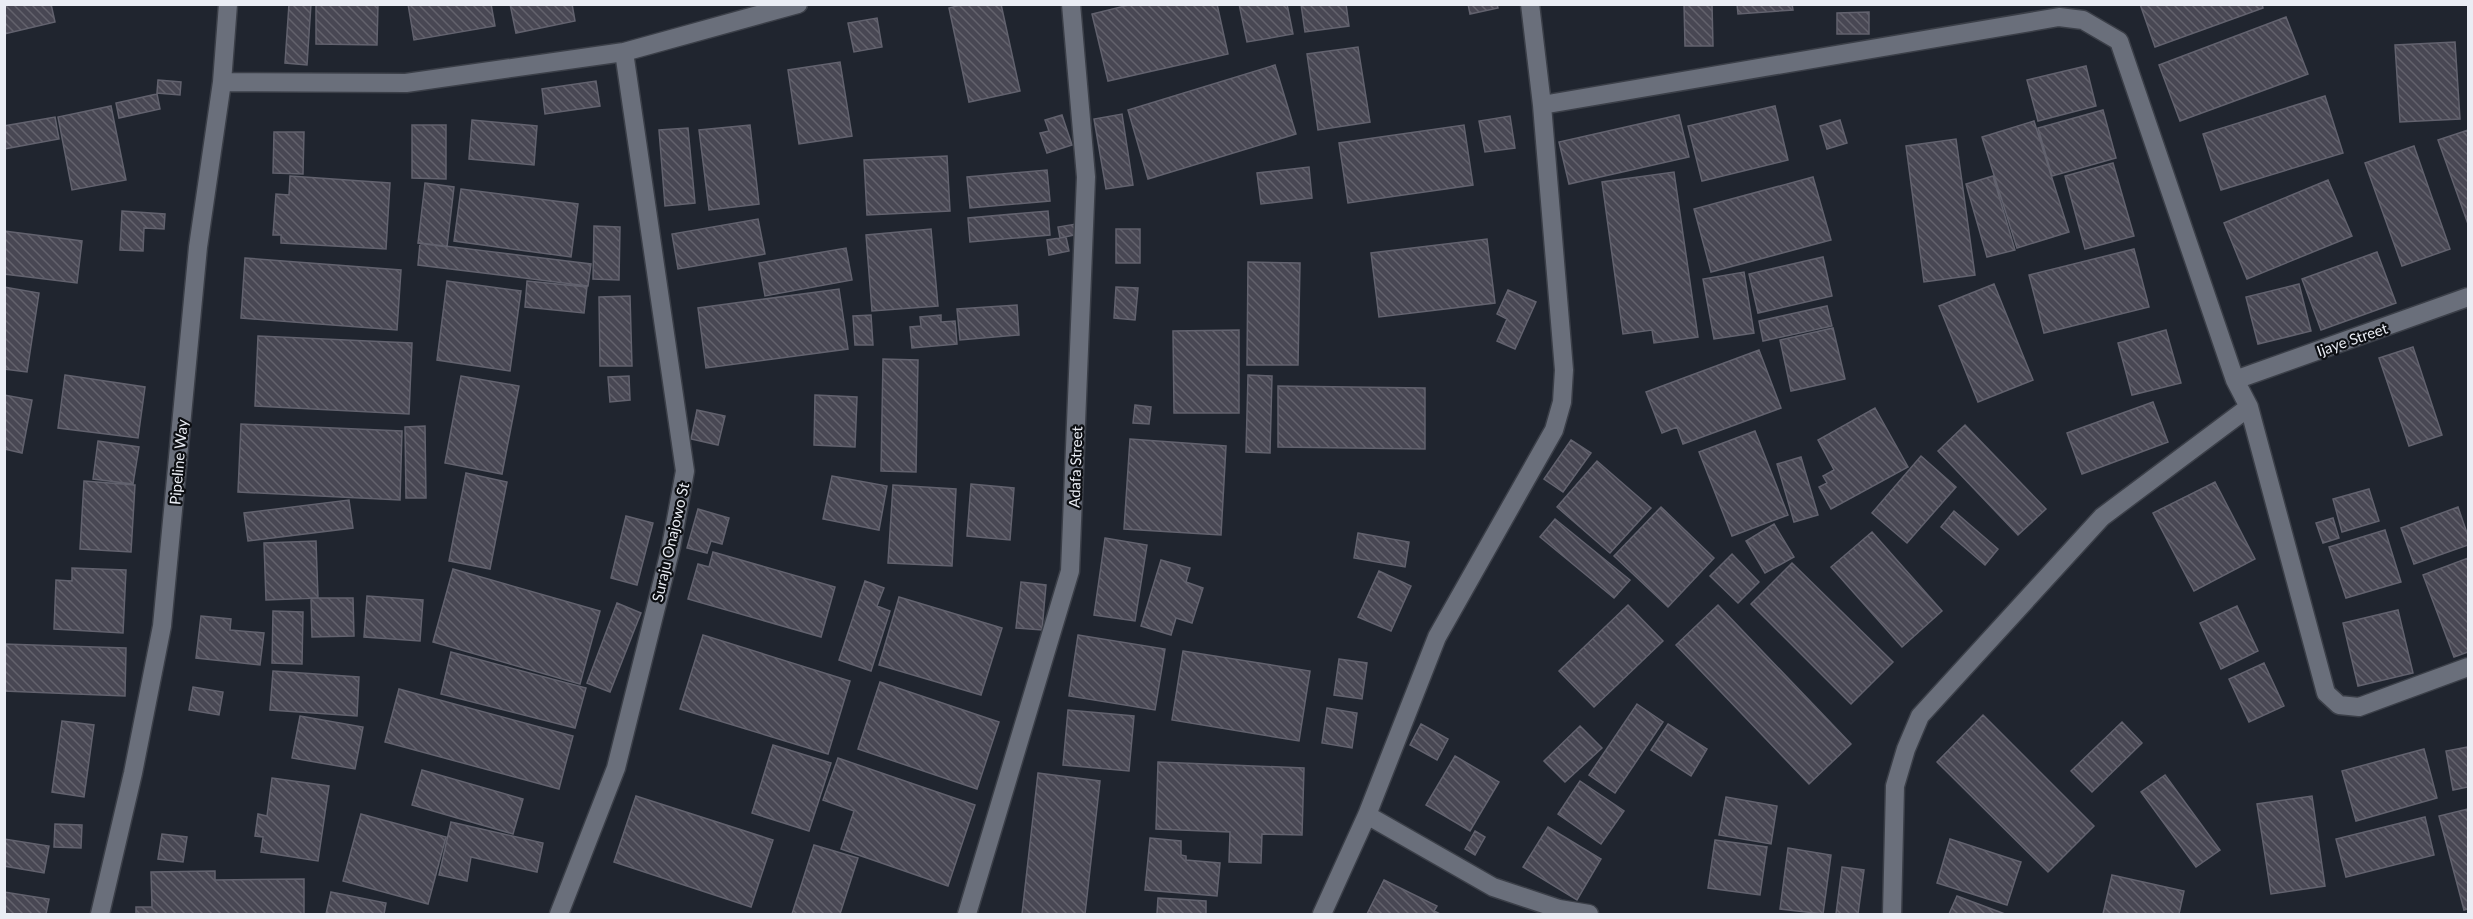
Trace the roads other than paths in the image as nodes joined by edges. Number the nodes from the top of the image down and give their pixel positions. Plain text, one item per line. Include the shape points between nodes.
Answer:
1 (228, 4) edge
2 (798, 4) edge
3 (1071, 4) edge
4 (1530, 4) edge
5 (624, 52) junction
6 (222, 82) junction
7 (1542, 105) junction
8 (2469, 297) edge
9 (2235, 380) junction
10 (2249, 407) junction
11 (2469, 667) edge
12 (1366, 815) junction
13 (100, 915) edge
14 (559, 915) edge
15 (967, 915) edge
16 (1322, 915) edge
17 (1589, 915) edge
18 (1892, 915) edge

1 - 6 street, Pipeline Way
2 - 5 street
3 - 15 street, Adafa Street via 1086,177 1070,571
4 - 7 street
5 - 6 street via 406,83
5 - 14 street, Suraju Onajowo St via 686,471 616,768
6 - 13 street, Pipeline Way via 198,247 162,626
7 - 9 street via 2059,16 2083,20 2119,41
7 - 12 street via 1564,370 1562,402 1554,430 1437,637
8 - 9 street, Ijaye Street
9 - 10 street
10 - 11 street via 2326,693 2339,705 2359,706
10 - 18 street via 2102,517 1920,716 1895,786
12 - 16 street
12 - 17 street via 1493,887

